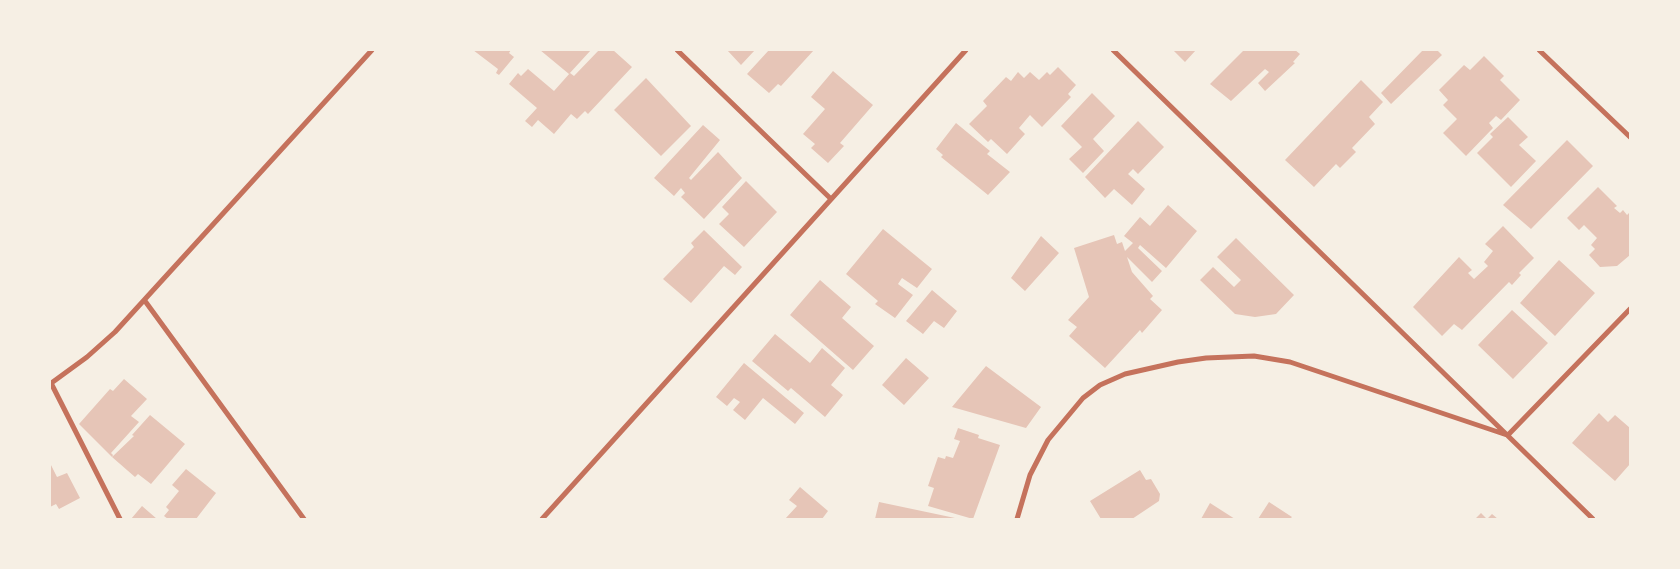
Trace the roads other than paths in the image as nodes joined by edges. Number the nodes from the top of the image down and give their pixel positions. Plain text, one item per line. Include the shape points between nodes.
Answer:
1 (372, 50) edge
2 (676, 50) edge
3 (966, 50) edge
4 (1112, 50) edge
5 (1539, 50) edge
6 (1630, 137) edge
7 (832, 199) junction
8 (145, 301) junction
9 (1630, 309) edge
10 (50, 384) edge
11 (1508, 435) junction
12 (120, 519) edge
13 (304, 519) edge
14 (542, 519) edge
15 (1017, 519) edge
16 (1593, 519) edge

1 - 8 street
2 - 7 street
3 - 7 street
4 - 11 street
5 - 6 street
7 - 14 street
8 - 10 street via 88,357
8 - 13 street
9 - 11 street
10 - 12 street
11 - 15 street via 1290,362 1254,356 1178,362 1125,374 1100,385 1083,398 1048,440 1030,475
11 - 16 street

